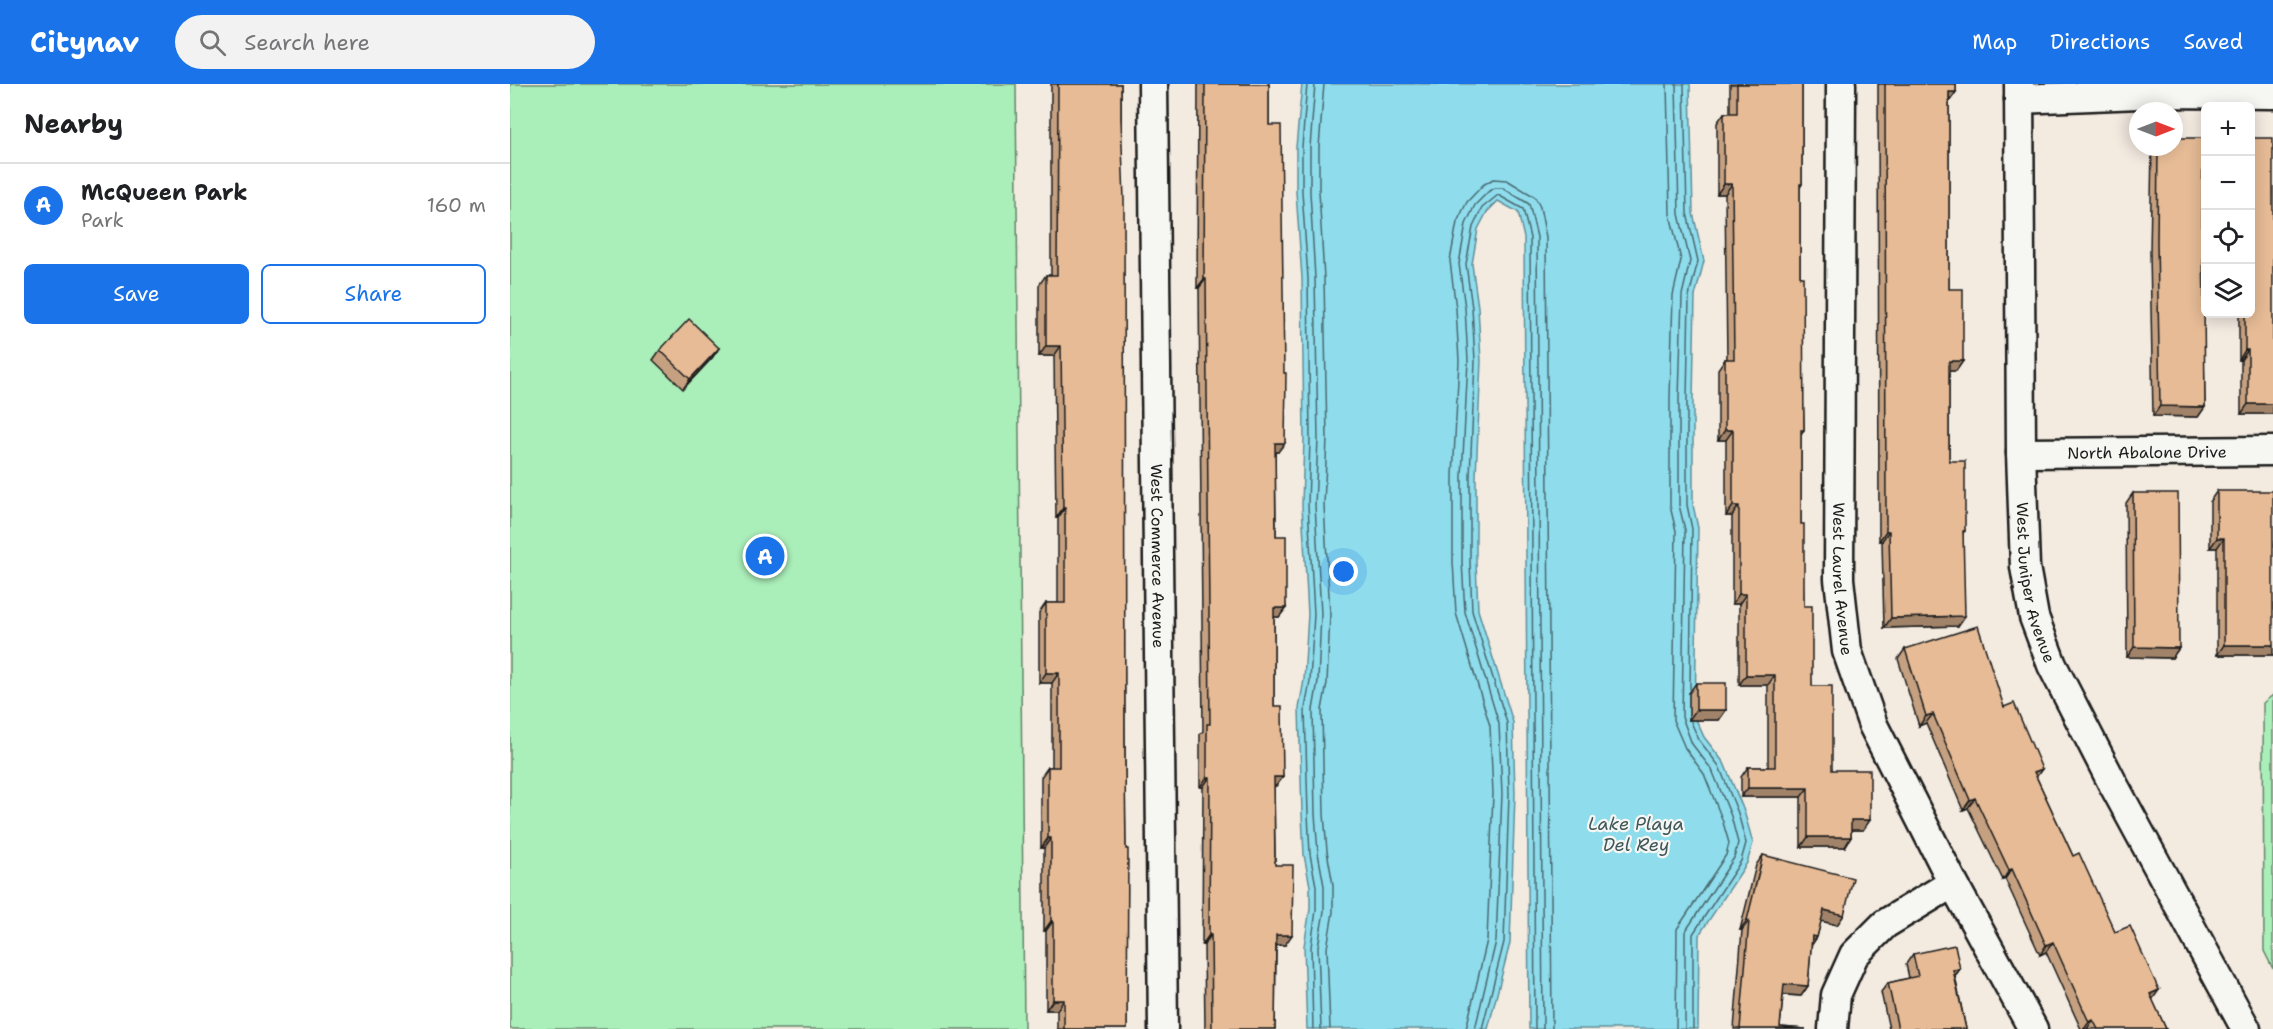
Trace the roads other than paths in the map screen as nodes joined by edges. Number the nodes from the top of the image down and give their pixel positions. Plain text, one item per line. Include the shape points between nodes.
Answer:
1 (1153, 84) edge
2 (1841, 84) edge
3 (2019, 91) edge
4 (2273, 94) edge
5 (2273, 451) edge
6 (2021, 453) junction
7 (1953, 883) junction
8 (1163, 1029) edge
9 (1833, 1029) edge
10 (2033, 1029) edge
11 (2246, 1029) edge

1 - 8 street, West Commerce Avenue
2 - 7 street, West Laurel Avenue via 1839,579 1847,651 1873,725
3 - 4 street
3 - 6 street, West Juniper Avenue
5 - 6 street, North Abalone Drive
6 - 11 street, West Juniper Avenue via 2025,567 2034,617 2052,664
7 - 9 street via 1885,924 1854,955 1836,996
7 - 10 street, West Laurel Avenue

